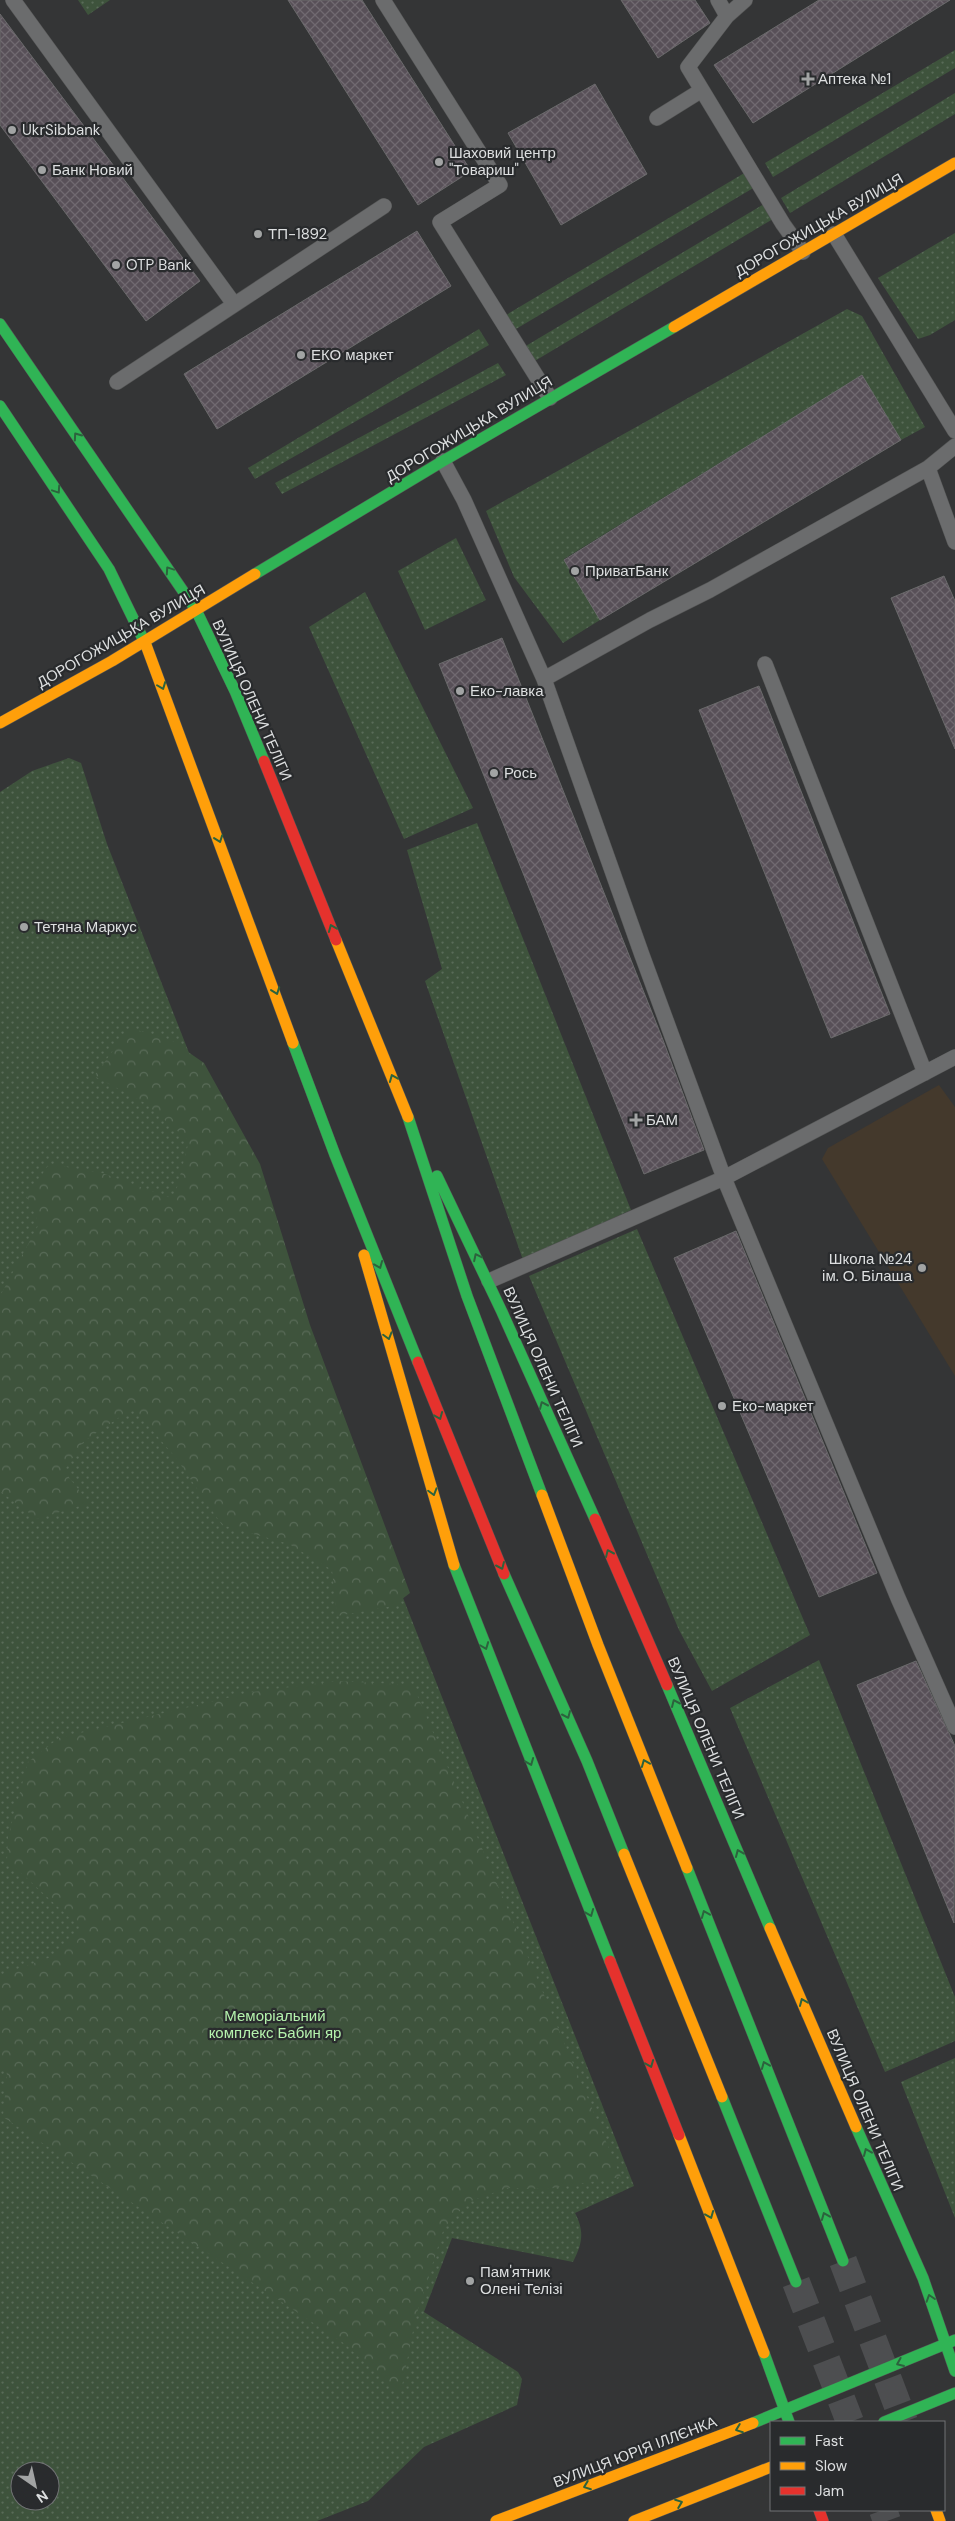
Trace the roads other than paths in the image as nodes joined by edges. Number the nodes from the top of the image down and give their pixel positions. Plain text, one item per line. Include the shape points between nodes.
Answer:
1 (13, 0) edge
2 (383, 0) edge
3 (718, 0) edge
4 (745, 0) edge
5 (727, 16) junction
6 (702, 90) junction
7 (656, 118) dead end
8 (955, 163) edge
9 (384, 206) dead end
10 (834, 234) junction
11 (803, 252) junction
12 (234, 304) junction
13 (0, 324) edge
14 (117, 382) dead end
15 (550, 398) junction
16 (0, 406) edge
17 (955, 431) edge
18 (955, 446) edge
19 (443, 460) junction
20 (928, 468) junction
21 (955, 542) edge
22 (196, 610) junction
23 (145, 641) junction
24 (765, 664) dead end
25 (544, 679) junction
26 (0, 723) edge
27 (955, 1057) edge
28 (925, 1072) junction
29 (411, 1124) junction
30 (335, 1155) junction
31 (724, 1178) junction
32 (489, 1281) junction
33 (955, 1727) edge
34 (843, 2261) tunnel mouth
35 (796, 2282) tunnel mouth
36 (950, 2342) edge
37 (955, 2371) edge
38 (955, 2393) edge
39 (787, 2417) edge
40 (886, 2421) edge
41 (770, 2423) edge
42 (770, 2467) edge
43 (496, 2521) edge
44 (634, 2521) edge

1 - 12 lane
2 - 15 lane via 500,185 440,222
3 - 5 lane
4 - 5 lane
5 - 6 lane via 688,67
6 - 7 lane
6 - 11 lane
8 - 10 main road, ДОРОГОЖИЦЬКА ВУЛИЦЯ
9 - 12 lane
10 - 11 main road, ДОРОГОЖИЦЬКА ВУЛИЦЯ
10 - 17 lane
11 - 15 main road, ДОРОГОЖИЦЬКА ВУЛИЦЯ
12 - 14 lane
22 -> 13 main road, ВУЛИЦЯ ОЛЕНИ ТЕЛІГИ
15 - 19 main road, ДОРОГОЖИЦЬКА ВУЛИЦЯ
16 -> 23 main road via 109,569
18 - 20 lane
19 - 22 main road, ДОРОГОЖИЦЬКА ВУЛИЦЯ
19 - 25 lane
20 - 21 lane
20 - 25 lane
22 - 23 main road, ДОРОГОЖИЦЬКА ВУЛИЦЯ
29 -> 22 main road, ВУЛИЦЯ ОЛЕНИ ТЕЛІГИ via 235,691
23 - 26 main road, ДОРОГОЖИЦЬКА ВУЛИЦЯ
23 -> 30 main road
24 - 28 lane
25 - 31 lane
27 - 28 lane
28 - 31 lane
32 -> 29 main road, ВУЛИЦЯ ОЛЕНИ ТЕЛІГИ
34 -> 29 main road, ВУЛИЦЯ ОЛЕНИ ТЕЛІГИ via 598,1645 467,1296
30 -> 35 main road via 491,1544 587,1761
30 -> 39 main road via 453,1562
31 - 32 lane
31 - 33 lane via 898,1598
36 -> 32 main road, ВУЛИЦЯ ОЛЕНИ ТЕЛІГИ
36 - 37 main road, ВУЛИЦЯ ОЛЕНИ ТЕЛІГИ
36 -> 39 main road, ВУЛИЦЯ ЮРІЯ ІЛЛЄНКА
38 - 40 main road
41 -> 43 main road, ВУЛИЦЯ ЮРІЯ ІЛЛЄНКА
44 -> 42 main road

